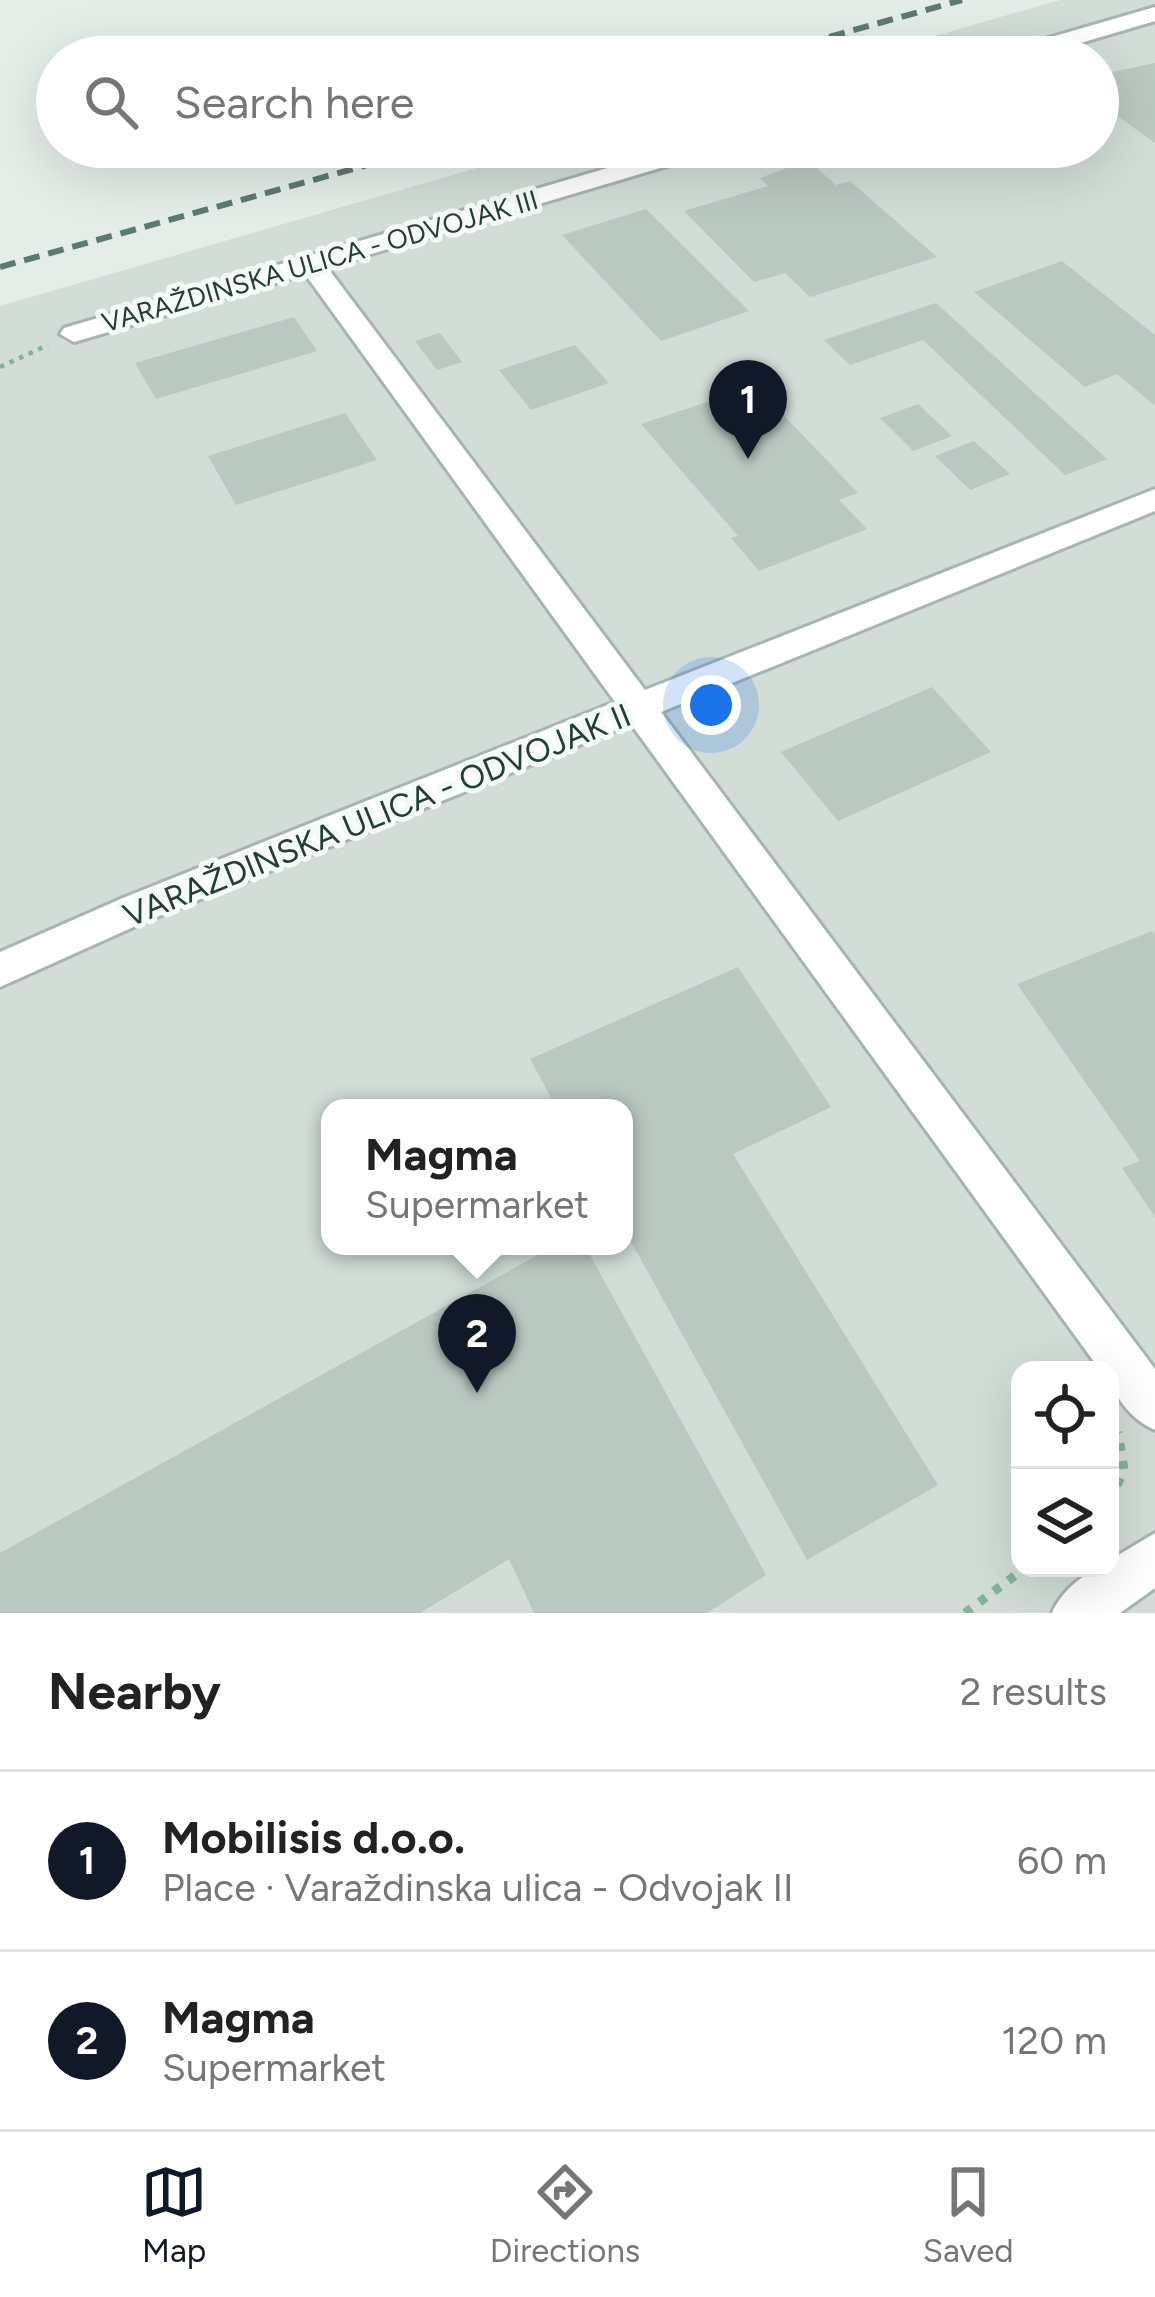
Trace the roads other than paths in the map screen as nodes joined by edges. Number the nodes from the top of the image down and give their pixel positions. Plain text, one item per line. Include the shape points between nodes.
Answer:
1 (1155, 14) edge
2 (1080, 36) edge
3 (634, 168) edge
4 (311, 264) junction
5 (74, 334) road end
6 (1155, 499) edge
7 (640, 710) junction
8 (0, 970) edge
9 (1155, 1407) edge
10 (1155, 1558) edge
11 (1077, 1613) edge

1 - 2 street
3 - 4 street, VARAŽDINSKA ULICA - ODVOJAK III
4 - 5 street, VARAŽDINSKA ULICA - ODVOJAK III
4 - 7 street
6 - 7 street, VARAŽDINSKA ULICA - ODVOJAK II
7 - 8 street, VARAŽDINSKA ULICA - ODVOJAK II
7 - 9 street
10 - 11 street

